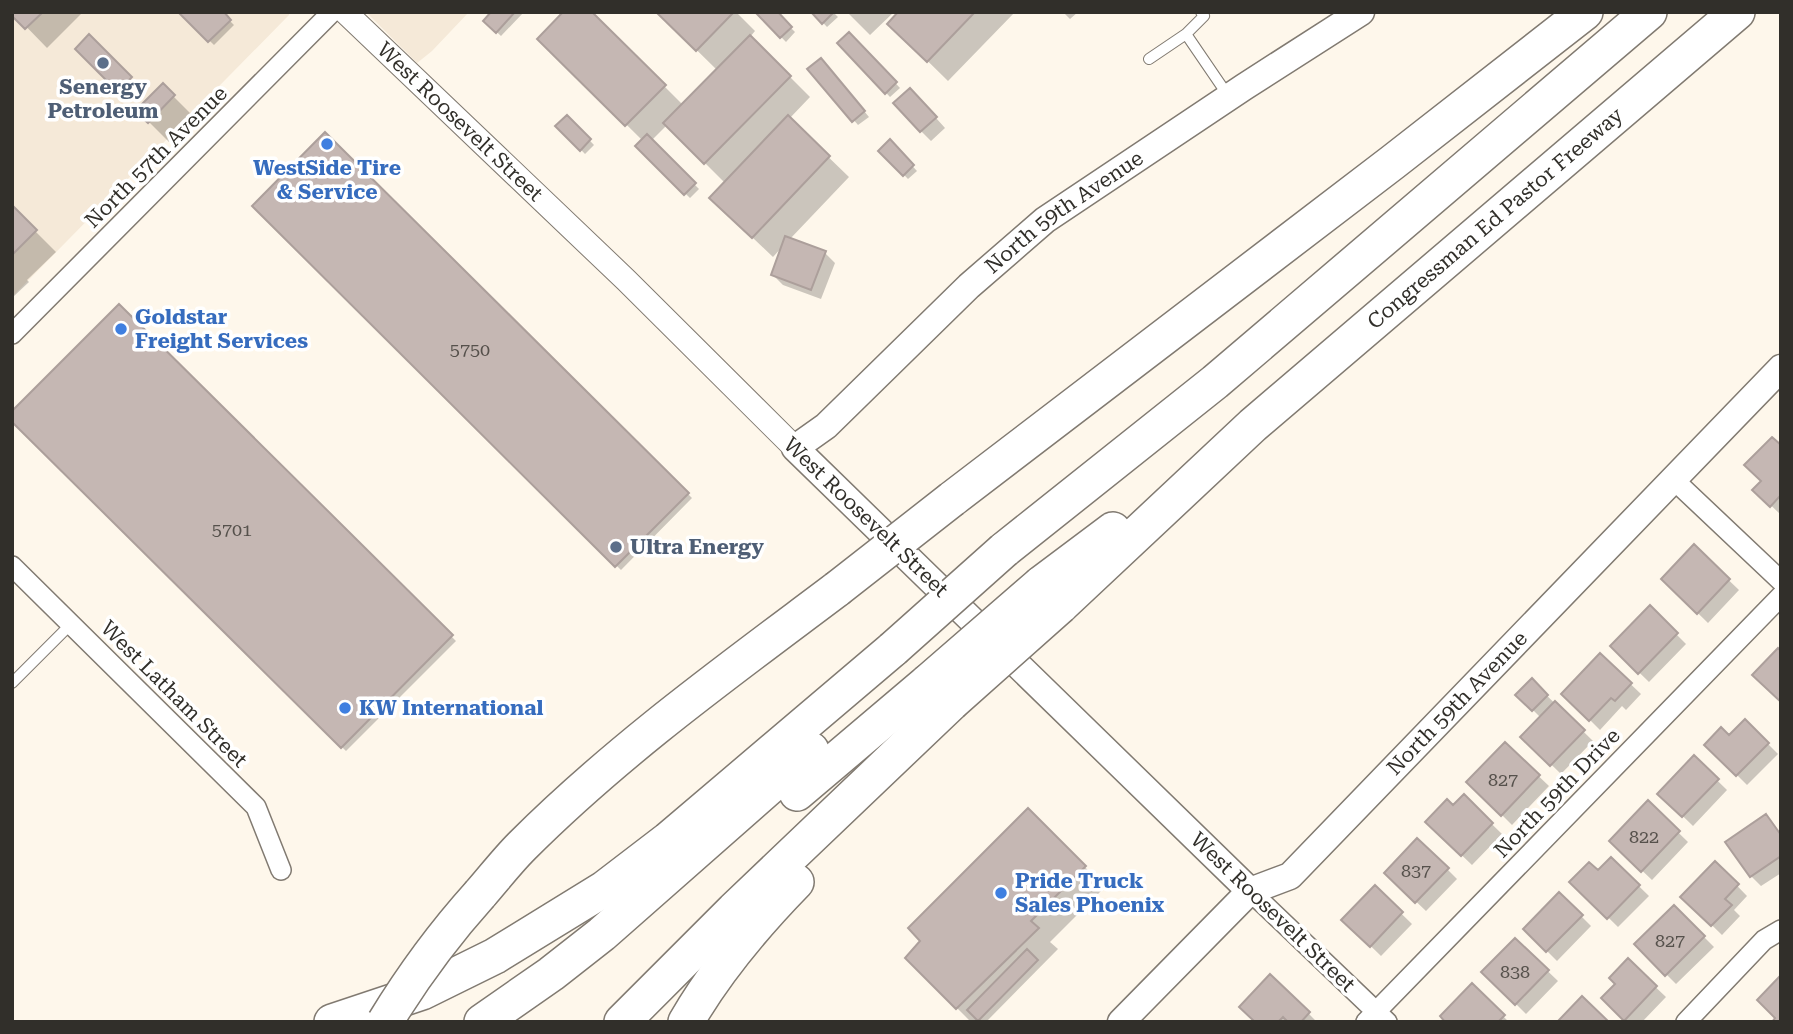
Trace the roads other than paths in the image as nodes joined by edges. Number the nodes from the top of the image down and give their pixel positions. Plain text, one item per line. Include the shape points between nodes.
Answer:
1 (332, 12) edge
2 (345, 12) edge
3 (1201, 12) edge
4 (1361, 12) edge
5 (1585, 12) edge
6 (1649, 12) edge
7 (1737, 12) edge
8 (1186, 34) junction
9 (1149, 59) dead end
10 (1229, 97) junction
11 (12, 334) edge
12 (1781, 368) edge
13 (1253, 425) junction
14 (795, 448) junction
15 (1673, 479) junction
16 (12, 566) edge
17 (1781, 581) edge
18 (1039, 585) junction
19 (1781, 596) edge
20 (71, 624) junction
21 (13, 680) edge
22 (930, 683) junction
23 (281, 870) dead end
24 (1250, 891) junction
25 (1781, 930) edge
26 (1376, 1018) edge
27 (332, 1022) edge
28 (386, 1022) edge
29 (482, 1022) edge
30 (523, 1022) edge
31 (622, 1022) edge
32 (686, 1022) edge
33 (1121, 1022) edge
34 (1686, 1022) edge

1 - 11 street, North 57th Avenue
2 - 14 street, West Roosevelt Street
3 - 8 lane via 1203,16
4 - 10 main road, North 59th Avenue
5 - 28 highway, bridge via 610,764 520,848 451,926
6 - 18 highway via 1215,382
7 - 13 highway, Congressman Ed Pastor Freeway
8 - 9 lane
8 - 10 lane
10 - 14 main road, North 59th Avenue via 1045,220 969,286 826,426
12 - 15 main road, North 59th Avenue
13 - 18 highway
13 - 18 highway
14 - 24 main road, West Roosevelt Street
15 - 17 street
15 - 24 main road, North 59th Avenue via 1290,876
16 - 20 street, West Latham Street
18 - 22 highway, bridge
18 - 22 highway, bridge
18 - 22 highway
19 - 26 street, North 59th Drive
20 - 21 lane
20 - 23 street, West Latham Street via 256,807
22 - 27 highway via 668,840 604,889 495,956 422,992
22 - 29 highway
22 - 30 highway via 862,736 609,956
22 - 31 highway via 734,910
22 - 32 highway via 817,862 720,969
24 - 26 street, West Roosevelt Street
24 - 33 main road, North 59th Avenue
25 - 34 street via 1763,940

